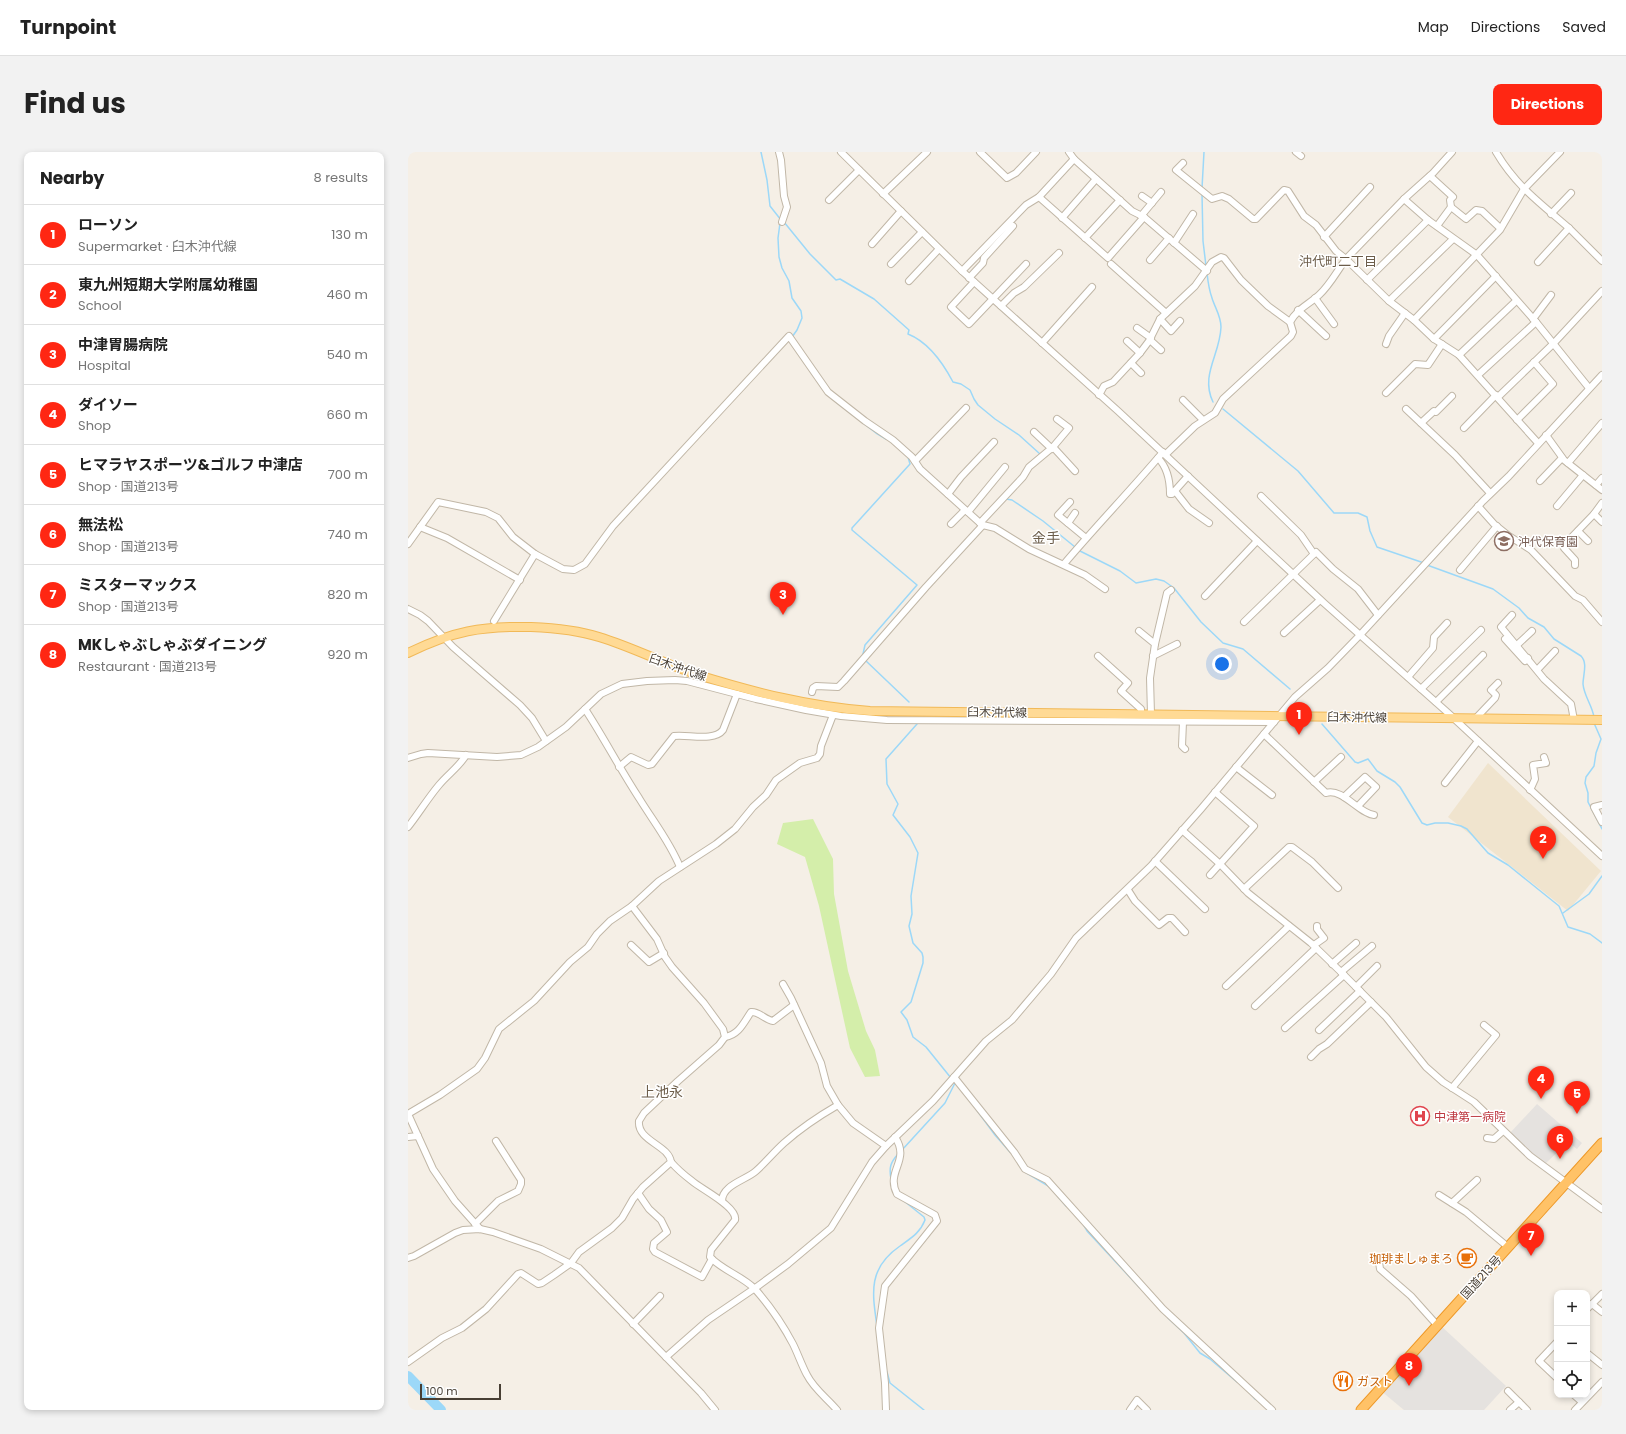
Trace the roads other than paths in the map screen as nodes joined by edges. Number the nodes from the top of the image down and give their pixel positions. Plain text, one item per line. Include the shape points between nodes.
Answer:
1 (779, 152) edge
2 (841, 152) edge
3 (927, 152) edge
4 (1036, 152) edge
5 (1069, 152) edge
6 (1452, 152) edge
7 (1496, 152) edge
8 (1560, 152) edge
9 (985, 153) edge
10 (1074, 159) junction
11 (1183, 163) dead end
12 (859, 170) junction
13 (1430, 176) junction
14 (1096, 179) junction
15 (1370, 187) dead end
16 (1524, 189) junction
17 (1161, 192) dead end
18 (1571, 193) dead end
19 (883, 194) junction
20 (1142, 196) dead end
21 (1039, 197) junction
22 (1404, 199) junction
23 (829, 200) dead end
24 (1120, 200) junction
25 (1152, 203) junction
26 (1451, 208) junction
27 (901, 211) junction
28 (1193, 214) dead end
29 (1551, 214) junction
30 (1143, 217) junction
31 (1062, 218) junction
32 (1428, 220) junction
33 (782, 222) dead end
34 (1013, 226) dead end
35 (1437, 226) junction
36 (1500, 228) junction
37 (1569, 228) junction
38 (922, 232) junction
39 (1324, 237) junction
40 (1085, 238) junction
41 (1169, 238) junction
42 (1454, 238) junction
43 (1174, 243) junction
44 (872, 244) dead end
45 (939, 249) junction
46 (1058, 253) dead end
47 (1477, 255) junction
48 (1346, 259) junction
49 (1150, 260) dead end
50 (1602, 261) edge
51 (1538, 262) dead end
52 (891, 264) dead end
53 (1026, 264) dead end
54 (1111, 264) dead end
55 (962, 271) junction
56 (1207, 271) junction
57 (1496, 276) junction
58 (972, 280) junction
59 (1367, 280) junction
60 (909, 282) dead end
61 (1092, 287) dead end
62 (1602, 292) edge
63 (1551, 295) dead end
64 (1315, 298) junction
65 (993, 299) junction
66 (1516, 301) junction
67 (1389, 302) junction
68 (1001, 306) junction
69 (1298, 310) junction
70 (1166, 313) junction
71 (1405, 313) junction
72 (1160, 319) junction
73 (1414, 320) junction
74 (1534, 320) junction
75 (1180, 321) dead end
76 (1290, 322) junction
77 (1334, 324) dead end
78 (1138, 328) dead end
79 (1326, 336) dead end
80 (1150, 339) junction
81 (1434, 339) junction
82 (1126, 341) dead end
83 (1042, 342) junction
84 (1386, 344) dead end
85 (1442, 344) junction
86 (1553, 344) junction
87 (1161, 350) dead end
88 (1140, 353) junction
89 (1459, 355) junction
90 (1534, 362) junction
91 (1131, 363) junction
92 (1141, 373) dead end
93 (1478, 375) junction
94 (1602, 375) edge
95 (1589, 388) junction
96 (1386, 393) dead end
97 (1099, 395) junction
98 (1452, 396) dead end
99 (1497, 396) junction
100 (1183, 400) dead end
101 (966, 408) dead end
102 (1406, 409) dead end
103 (1057, 419) dead end
104 (1203, 420) junction
105 (1517, 420) junction
106 (1421, 423) junction
107 (1602, 423) edge
108 (1464, 428) dead end
109 (1034, 432) dead end
110 (1546, 435) junction
111 (994, 442) dead end
112 (1538, 443) junction
113 (1052, 448) junction
114 (1164, 453) junction
115 (1158, 458) junction
116 (1562, 458) junction
117 (915, 461) junction
118 (1568, 463) junction
119 (1005, 467) dead end
120 (1075, 472) dead end
121 (1582, 475) junction
122 (1188, 476) junction
123 (1602, 478) edge
124 (1540, 481) dead end
125 (1596, 485) junction
126 (1602, 490) edge
127 (1175, 491) junction
128 (1490, 493) junction
129 (948, 494) junction
130 (1261, 496) dead end
131 (1070, 502) dead end
132 (1602, 503) edge
133 (1478, 506) junction
134 (1557, 506) dead end
135 (967, 511) junction
136 (1075, 514) dead end
137 (1594, 514) junction
138 (1602, 522) edge
139 (1068, 523) junction
140 (1208, 523) dead end
141 (951, 524) dead end
142 (982, 524) junction
143 (1497, 526) junction
144 (420, 527) junction
145 (1578, 531) junction
146 (1086, 538) junction
147 (1257, 541) junction
148 (1588, 541) dead end
149 (408, 544) edge
150 (535, 554) junction
151 (1314, 554) junction
152 (1064, 564) junction
153 (1575, 565) dead end
154 (1460, 570) dead end
155 (1293, 575) junction
156 (520, 580) junction
157 (1105, 589) dead end
158 (1171, 590) dead end
159 (1205, 596) dead end
160 (1320, 600) junction
161 (408, 609) edge
162 (1378, 615) junction
163 (1512, 615) dead end
164 (494, 621) dead end
165 (1244, 622) dead end
166 (1602, 622) edge
167 (1447, 623) dead end
168 (1481, 630) dead end
169 (1139, 631) dead end
170 (1532, 631) dead end
171 (1284, 633) dead end
172 (1360, 635) junction
173 (445, 638) junction
174 (1505, 639) dead end
175 (1155, 644) junction
176 (1177, 644) dead end
177 (1517, 646) junction
178 (1555, 651) dead end
179 (408, 653) edge
180 (1098, 656) dead end
181 (1153, 656) junction
182 (1483, 656) dead end
183 (1528, 658) junction
184 (1538, 669) junction
185 (1408, 677) junction
186 (1498, 683) dead end
187 (1421, 689) junction
188 (812, 692) dead end
189 (737, 694) junction
190 (1436, 702) junction
191 (585, 709) junction
192 (1141, 714) junction
193 (1151, 714) junction
194 (833, 715) junction
195 (1453, 718) junction
196 (1476, 718) junction
197 (1276, 719) junction
198 (1574, 720) junction
199 (1602, 720) edge
200 (1182, 722) junction
201 (1264, 734) junction
202 (546, 741) junction
203 (1478, 741) junction
204 (1185, 749) dead end
205 (466, 755) junction
206 (1341, 757) dead end
207 (1544, 757) dead end
208 (408, 758) edge
209 (619, 767) junction
210 (1236, 767) junction
211 (1314, 782) junction
212 (1445, 783) dead end
213 (1530, 790) junction
214 (1215, 792) junction
215 (1272, 795) dead end
216 (1344, 796) junction
217 (1602, 805) edge
218 (1358, 806) junction
219 (1374, 815) dead end
220 (1602, 822) edge
221 (408, 827) edge
222 (1182, 830) junction
223 (1602, 856) edge
224 (1155, 861) junction
225 (1220, 864) junction
226 (680, 866) junction
227 (1210, 875) dead end
228 (1338, 888) dead end
229 (1244, 889) junction
230 (1128, 890) junction
231 (632, 906) junction
232 (1205, 909) dead end
233 (1289, 926) junction
234 (1317, 926) dead end
235 (1185, 932) dead end
236 (1356, 943) dead end
237 (632, 945) dead end
238 (1372, 946) dead end
239 (1315, 947) junction
240 (664, 953) junction
241 (1332, 964) junction
242 (1377, 966) dead end
243 (1343, 974) junction
244 (783, 984) dead end
245 (1226, 986) dead end
246 (1358, 989) junction
247 (1371, 1002) junction
248 (794, 1005) junction
249 (1255, 1006) dead end
250 (1484, 1024) dead end
251 (1285, 1028) dead end
252 (1319, 1030) dead end
253 (725, 1037) junction
254 (1311, 1057) dead end
255 (954, 1077) junction
256 (1452, 1088) junction
257 (838, 1105) junction
258 (1503, 1131) junction
259 (418, 1136) junction
260 (408, 1137) edge
261 (896, 1137) junction
262 (1487, 1138) dead end
263 (496, 1141) dead end
264 (1602, 1143) edge
265 (886, 1146) junction
266 (671, 1162) junction
267 (1477, 1180) dead end
268 (1566, 1183) junction
269 (638, 1193) junction
270 (1440, 1195) dead end
271 (722, 1201) junction
272 (1452, 1204) junction
273 (1602, 1209) edge
274 (475, 1224) junction
275 (480, 1229) junction
276 (1508, 1247) junction
277 (408, 1258) edge
278 (712, 1259) junction
279 (1379, 1262) dead end
280 (571, 1263) junction
281 (754, 1289) junction
282 (1602, 1294) edge
283 (660, 1296) dead end
284 (1592, 1304) joint
285 (1602, 1312) edge
286 (633, 1324) junction
287 (1437, 1325) junction
288 (1554, 1345) edge
289 (1590, 1356) edge
290 (666, 1357) junction
291 (408, 1362) edge
292 (1602, 1366) edge
293 (1554, 1375) edge
294 (1602, 1382) edge
295 (1508, 1391) dead end
296 (1577, 1398) edge
297 (1519, 1402) junction
298 (1582, 1402) junction
299 (715, 1410) edge
300 (837, 1410) edge
301 (886, 1410) edge
302 (1130, 1410) edge
303 (1147, 1410) edge
304 (1272, 1410) edge
305 (1361, 1410) edge
306 (1510, 1410) edge
307 (1527, 1410) edge
308 (1575, 1410) edge

1 - 33 street via 787,207
2 - 12 street
3 - 19 street
4 - 9 street via 1016,173 1007,178
5 - 10 street
6 - 13 street
7 - 16 street
8 - 16 street
10 - 14 street
10 - 21 street
11 - 39 street via 1174,172 1212,199 1222,196 1229,199 1253,219 1256,219 1284,190 1288,191 1304,216 1316,225
12 - 19 street
12 - 23 street
13 - 22 street
13 - 26 street via 1453,197 1450,200
14 - 24 street
14 - 31 street
15 - 39 street
16 - 29 street
16 - 36 street
17 - 25 street
18 - 29 street
19 - 27 street
20 - 25 street
21 - 31 street
21 - 55 street via 1026,205
22 - 32 street
22 - 48 street
24 - 30 street
24 - 40 street
25 - 30 street
26 - 35 street
26 - 36 street via 1466,219 1476,210 1482,211
27 - 38 street
27 - 44 street
28 - 43 street
29 - 37 street
30 - 40 street via 1108,258
30 - 41 street
31 - 40 street
32 - 35 street
32 - 59 street
34 - 58 street via 984,258
35 - 42 street
36 - 47 street
37 - 50 street
37 - 51 street
38 - 45 street
38 - 52 street
39 - 48 street
41 - 43 street
41 - 49 street
42 - 47 street
42 - 67 street
43 - 56 street
45 - 55 street
45 - 60 street
46 - 68 street
47 - 57 street
47 - 73 street
48 - 59 street
48 - 64 street via 1326,288
53 - 65 street
54 - 70 street
55 - 58 street
56 - 70 street
56 - 76 street via 1217,258 1224,258 1241,280 1268,306
57 - 66 street
57 - 81 street
58 - 65 street
58 - 65 street via 951,307 969,324
59 - 67 street
61 - 83 street
62 - 86 street
63 - 74 street
64 - 69 street
64 - 77 street
65 - 68 street
66 - 74 street
66 - 89 street
67 - 71 street
68 - 83 street
69 - 76 street
69 - 79 street
70 - 72 street
71 - 73 street
71 - 84 street
72 - 75 street via 1171,331
72 - 80 street
73 - 81 street
74 - 86 street
74 - 93 street
76 - 104 street via 1293,332 1291,336 1223,399 1215,412
78 - 80 street
80 - 87 street
80 - 88 street
81 - 85 street
82 - 88 street
83 - 97 street
85 - 89 street
85 - 96 street via 1428,365 1415,364
86 - 90 street
86 - 95 street
88 - 91 street
89 - 93 street
90 - 99 street
90 - 105 street via 1553,384
91 - 92 street
91 - 97 street via 1113,382 1104,386
93 - 99 street
94 - 95 street
95 - 110 street
97 - 114 street
98 - 106 street
99 - 105 street
99 - 108 street
100 - 104 street
101 - 117 street
102 - 106 street
103 - 113 street via 1069,428
104 - 114 street
105 - 112 street
106 - 128 street
107 - 118 street
109 - 113 street
110 - 112 street
110 - 116 street
111 - 129 street via 961,476
112 - 128 street
113 - 120 street
113 - 142 street via 1029,467
114 - 115 street
114 - 122 street
115 - 127 street via 1164,464 1170,494
115 - 146 street
116 - 118 street
116 - 124 street
117 - 129 street via 920,469
117 - 150 street via 893,440 828,392 789,336 614,526 579,568 569,571
118 - 121 street
119 - 135 street
121 - 125 street
121 - 134 street
122 - 127 street
122 - 147 street
123 - 125 street
125 - 126 street
127 - 140 street via 1189,509
128 - 133 street
129 - 135 street
130 - 151 street via 1301,535
131 - 139 street via 1058,515
132 - 137 street
133 - 143 street
133 - 162 street
135 - 141 street
135 - 142 street
136 - 139 street
137 - 138 street
137 - 145 street
139 - 146 street
142 - 152 street via 995,528 1029,549
142 - 188 street via 838,687 816,686
143 - 154 street
143 - 166 street via 1531,550
144 - 149 street
144 - 150 street via 438,502 475,509 498,518 513,537
144 - 156 street via 447,538
145 - 148 street
145 - 153 street via 1564,548 1575,560
146 - 152 street
147 - 155 street
147 - 159 street
150 - 156 street
151 - 155 street
151 - 162 street via 1316,552 1358,589
152 - 157 street
155 - 160 street
155 - 165 street
156 - 164 street
158 - 175 street via 1167,593
160 - 171 street
160 - 172 street
161 - 173 street via 424,618
162 - 172 street
163 - 177 street via 1502,627
167 - 185 street via 1434,636 1433,648
168 - 187 street
169 - 175 street
170 - 177 street
172 - 185 street
172 - 197 street via 1295,697
173 - 179 main road, 臼木沖代線
173 - 192 main road, 臼木沖代線 via 466,631 496,627 546,628 578,632 608,640 666,664 715,679 794,701 840,708 870,711
173 - 202 street via 527,711
174 - 183 street via 1525,661
175 - 181 street
176 - 181 street
177 - 183 street
178 - 184 street
180 - 192 street via 1128,683 1121,691 1141,709
181 - 193 street via 1150,678
182 - 190 street
183 - 184 street
184 - 198 street via 1544,679 1571,704
185 - 187 street
186 - 196 street via 1492,690 1495,698
187 - 190 street
189 - 191 street via 687,681 636,682 613,687
189 - 194 street
189 - 209 street via 723,730 719,734 697,737 674,736 652,764 648,765 631,757
190 - 195 street
191 - 202 street
191 - 209 street
192 - 193 main road, 臼木沖代線
193 - 197 main road, 臼木沖代線
194 - 200 street via 902,721
194 - 226 street via 817,758 800,763 776,780 735,829
195 - 196 main road, 臼木沖代線
195 - 197 main road, 臼木沖代線
195 - 203 street
196 - 198 main road, 臼木沖代線
197 - 200 street
197 - 201 street
198 - 199 main road, 臼木沖代線
200 - 204 street via 1182,746
201 - 210 street
201 - 211 street
202 - 205 street via 516,756
203 - 212 street
203 - 213 street
205 - 208 street via 424,753
205 - 221 street via 434,791
206 - 211 street
207 - 213 street via 1546,763 1533,765 1535,779
209 - 226 street via 671,847
210 - 214 street
210 - 215 street
211 - 216 street via 1326,793
213 - 223 street
214 - 222 street
214 - 225 street via 1254,826
216 - 218 street
216 - 218 street via 1365,776 1376,788
217 - 220 street via 1594,806
218 - 219 street via 1368,814
222 - 224 street
222 - 225 street
224 - 230 street
224 - 232 street
225 - 227 street
225 - 229 street
226 - 231 street
228 - 229 street via 1312,862 1289,847
229 - 233 street
230 - 235 street via 1135,901 1159,925 1172,918
230 - 255 street via 1076,938 1051,974 1012,1020 986,1041
231 - 240 street via 657,939
231 - 259 street via 605,926 588,947 570,962 534,1001 499,1029 477,1069 408,1114
233 - 239 street
233 - 245 street
234 - 239 street via 1317,930 1324,938
236 - 241 street
237 - 240 street via 649,962
238 - 243 street
239 - 241 street
239 - 249 street
240 - 253 street via 675,971 712,1012
241 - 243 street
242 - 246 street
243 - 246 street
243 - 251 street
244 - 248 street
246 - 247 street
246 - 252 street
247 - 254 street
247 - 256 street via 1426,1066
248 - 253 street via 773,1021 751,1012 738,1031
248 - 257 street via 820,1063 827,1086
250 - 256 street via 1496,1035
253 - 266 street via 708,1056 644,1113 639,1121 645,1135 669,1155
255 - 261 street
255 - 304 street via 1025,1169 1047,1180 1163,1308
256 - 258 street via 1474,1102
257 - 265 street via 854,1123
257 - 271 street via 794,1134 754,1173 734,1184 723,1196
258 - 262 street via 1494,1138
258 - 268 street via 1530,1156
259 - 260 street
259 - 274 street via 437,1175
261 - 265 street
261 - 301 street via 902,1150 893,1178 894,1189 897,1194 935,1215 937,1221 885,1286 879,1328
263 - 274 street via 521,1180 521,1184 518,1191 498,1201
264 - 268 highway, 国道213号
265 - 281 street via 872,1162 831,1228
266 - 269 street
266 - 271 street via 692,1181
267 - 272 street
268 - 273 street
268 - 276 highway, 国道213号
269 - 278 street via 649,1209 661,1220 667,1232 654,1243 655,1252 702,1277
269 - 280 street via 616,1224 579,1252
270 - 272 street
271 - 278 street via 736,1218 711,1250 709,1255
272 - 276 street
274 - 275 street
275 - 277 street via 455,1233
275 - 280 street via 541,1248
276 - 287 highway, 国道213号
278 - 281 street
279 - 287 street via 1380,1269 1411,1296
280 - 286 street via 579,1268
280 - 291 street via 538,1284 525,1275 518,1274 486,1309 462,1328 442,1338
281 - 290 street via 708,1320
281 - 300 street via 779,1319 807,1375
282 - 284 street
283 - 286 street
284 - 285 street
286 - 290 street
287 - 305 highway, 国道213号
288 - 293 street via 1539,1361
289 - 292 street
290 - 299 street
294 - 298 street
295 - 297 street
296 - 298 street
297 - 306 street
297 - 307 street
298 - 308 street
302 - 303 street via 1137,1400

